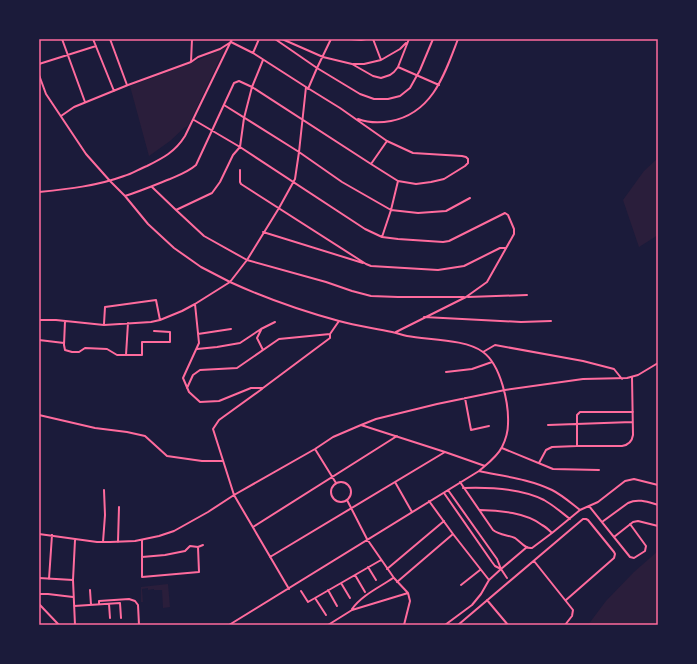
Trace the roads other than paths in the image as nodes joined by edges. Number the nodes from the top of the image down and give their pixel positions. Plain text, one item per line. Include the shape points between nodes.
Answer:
1 (62, 39) edge
2 (93, 39) edge
3 (110, 39) edge
4 (192, 39) edge
5 (259, 39) edge
6 (275, 39) edge
7 (282, 39) edge
8 (331, 39) edge
9 (351, 39) edge
10 (366, 39) edge
11 (373, 39) edge
12 (433, 39) edge
13 (458, 39) edge
14 (231, 40) edge
15 (408, 40) edge
16 (96, 46) junction
17 (253, 53) junction
18 (68, 55) junction
19 (323, 57) junction
20 (263, 60) junction
21 (381, 60) junction
22 (190, 62) junction
23 (39, 64) edge
24 (352, 64) junction
25 (398, 67) junction
26 (317, 68) junction
27 (39, 75) edge
28 (418, 75) junction
29 (128, 85) junction
30 (439, 85) junction
31 (252, 87) junction
32 (307, 88) junction
33 (114, 91) junction
34 (85, 102) junction
35 (224, 105) junction
36 (61, 116) junction
37 (244, 118) junction
38 (355, 118) junction
39 (194, 120) junction
40 (302, 120) junction
41 (212, 132) junction
42 (387, 141) junction
43 (240, 147) junction
44 (299, 152) junction
45 (370, 164) junction
46 (240, 170) dead end
47 (110, 181) junction
48 (398, 181) junction
49 (293, 183) junction
50 (152, 187) junction
51 (39, 192) edge
52 (125, 196) junction
53 (470, 198) dead end
54 (279, 208) junction
55 (176, 210) junction
56 (391, 210) junction
57 (263, 232) junction
58 (382, 237) junction
59 (506, 248) junction
60 (247, 260) junction
61 (366, 264) junction
62 (230, 282) junction
63 (527, 295) dead end
64 (466, 297) junction
65 (195, 304) junction
66 (424, 317) junction
67 (39, 320) edge
68 (160, 320) junction
69 (65, 321) junction
70 (339, 321) junction
71 (551, 321) dead end
72 (274, 322) dead end
73 (128, 323) junction
74 (104, 325) junction
75 (231, 329) dead end
76 (261, 329) junction
77 (154, 331) dead end
78 (395, 332) junction
79 (198, 334) junction
80 (330, 334) junction
81 (39, 340) edge
82 (64, 343) junction
83 (197, 348) junction
84 (263, 350) junction
85 (483, 352) junction
86 (126, 355) junction
87 (492, 362) junction
88 (658, 363) edge
89 (446, 372) dead end
90 (632, 377) junction
91 (622, 379) junction
92 (187, 388) junction
93 (263, 388) junction
94 (504, 390) junction
95 (465, 398) junction
96 (633, 412) junction
97 (39, 415) edge
98 (633, 422) junction
99 (361, 424) junction
100 (577, 424) junction
101 (548, 425) dead end
102 (489, 426) dead end
103 (397, 436) junction
104 (577, 446) junction
105 (502, 448) junction
106 (315, 449) junction
107 (445, 452) junction
108 (223, 461) junction
109 (538, 463) junction
110 (485, 466) junction
111 (599, 470) dead end
112 (479, 471) junction
113 (333, 478) junction
114 (395, 482) junction
115 (460, 482) junction
116 (336, 483) junction
117 (658, 485) edge
118 (464, 488) junction
119 (104, 490) dead end
120 (448, 490) junction
121 (444, 493) junction
122 (234, 494) junction
123 (347, 500) junction
124 (429, 501) junction
125 (658, 505) edge
126 (589, 506) junction
127 (119, 507) dead end
128 (352, 509) junction
129 (480, 510) junction
130 (580, 510) junction
131 (412, 512) junction
132 (570, 519) junction
133 (444, 521) junction
134 (602, 522) junction
135 (630, 524) junction
136 (658, 526) edge
137 (253, 527) junction
138 (552, 533) junction
139 (39, 534) edge
140 (453, 534) junction
141 (52, 536) junction
142 (614, 537) junction
143 (75, 539) junction
144 (142, 540) junction
145 (368, 540) junction
146 (103, 542) junction
147 (118, 542) junction
148 (203, 545) dead end
149 (198, 547) junction
150 (527, 547) junction
151 (142, 557) junction
152 (270, 557) junction
153 (381, 560) junction
154 (534, 561) junction
155 (368, 567) junction
156 (387, 569) junction
157 (501, 569) junction
158 (480, 570) junction
159 (355, 575) junction
160 (39, 578) edge
161 (394, 578) junction
162 (507, 578) dead end
163 (49, 579) junction
164 (73, 580) junction
165 (376, 580) dead end
166 (489, 580) junction
167 (397, 582) junction
168 (341, 583) junction
169 (461, 585) dead end
170 (289, 588) junction
171 (90, 590) dead end
172 (328, 590) junction
173 (301, 591) dead end
174 (365, 592) dead end
175 (408, 593) junction
176 (39, 594) edge
177 (73, 597) junction
178 (315, 598) junction
179 (350, 598) dead end
180 (487, 600) junction
181 (566, 600) junction
182 (109, 602) junction
183 (39, 604) edge
184 (91, 605) junction
185 (74, 606) junction
186 (337, 606) dead end
187 (352, 610) junction
188 (326, 615) dead end
189 (110, 618) dead end
190 (121, 618) dead end
191 (59, 625) edge
192 (75, 625) edge
193 (140, 625) edge
194 (229, 625) edge
195 (328, 625) edge
196 (404, 625) edge
197 (445, 625) edge
198 (458, 625) edge
199 (508, 625) edge
200 (565, 625) edge

1 - 18 street
2 - 16 street
3 - 29 street
4 - 22 street
5 - 17 street
6 - 26 street
7 - 19 street
8 - 19 street
9 - 10 street
11 - 21 street
12 - 28 street
13 - 30 street
14 - 17 street
14 - 22 street via 220,49
14 - 39 street
15 - 21 street via 400,49
15 - 25 street
16 - 18 street
16 - 33 street
17 - 20 street
18 - 23 street
18 - 34 street
19 - 24 street
19 - 26 street
20 - 31 street
20 - 32 street
21 - 24 street
22 - 29 street
24 - 25 street via 382,78 390,75
25 - 28 street
26 - 28 street via 360,94 374,99 400,96 410,88
26 - 32 street
27 - 36 street via 46,94
28 - 30 street
29 - 33 street
30 - 38 street via 423,105 408,116 385,122
31 - 35 street via 236,81
31 - 37 street
31 - 40 street
32 - 38 street
32 - 40 street
33 - 34 street
34 - 36 street
35 - 37 street
35 - 41 street
36 - 47 street via 86,154
37 - 43 street
37 - 44 street
38 - 42 street
39 - 41 street
39 - 47 street via 180,145 172,152 126,176
40 - 44 street
40 - 45 street
41 - 43 street
41 - 50 street via 191,170
42 - 45 street
42 - 48 street via 413,153 462,156 468,159 465,166 444,179 416,184
43 - 49 street
43 - 55 street via 212,193
44 - 49 street
44 - 56 street via 342,182
45 - 48 street
46 - 54 street via 241,184
47 - 51 street
47 - 52 street
48 - 56 street
49 - 54 street
49 - 58 street
50 - 52 street
50 - 55 street
52 - 62 street via 148,224 174,248 201,267
53 - 56 street via 446,211 418,213
54 - 57 street
54 - 61 street
55 - 60 street via 204,236
56 - 58 street
57 - 60 street
57 - 61 street
58 - 59 street via 449,241 505,213 514,229
59 - 61 street via 500,248 464,266 438,270
59 - 64 street via 486,282
60 - 62 street
60 - 64 street via 371,296
62 - 65 street
62 - 70 street via 265,297
63 - 64 street
64 - 66 street
65 - 68 street
65 - 79 street
66 - 71 street
66 - 78 street
67 - 69 street
68 - 73 street
68 - 74 street via 156,300 105,308
69 - 74 street
69 - 82 street
70 - 78 street
70 - 80 street
72 - 76 street
73 - 74 street
73 - 86 street
75 - 79 street
76 - 83 street via 240,343
76 - 84 street via 257,338
77 - 86 street via 170,332 170,342 142,342 142,355
78 - 85 street via 406,336 468,344
79 - 83 street
80 - 84 street via 279,339
80 - 93 street via 330,338
81 - 82 street
82 - 86 street via 65,350 72,352 85,348 107,349 117,355
83 - 92 street via 183,378
84 - 92 street via 237,368 200,370 193,375
85 - 87 street
85 - 91 street via 494,345 583,361 614,369
87 - 89 street via 472,369
87 - 94 street
88 - 90 street
90 - 91 street
90 - 96 street
91 - 94 street via 583,379
92 - 93 street via 200,402 219,401 251,388
93 - 108 street via 219,420 213,429
94 - 95 street
94 - 105 street via 508,426
95 - 99 street
95 - 102 street via 471,430
96 - 98 street
96 - 100 street via 582,411 578,414
97 - 108 street via 145,436 167,456
98 - 100 street
98 - 104 street via 633,438 626,445
99 - 103 street
99 - 106 street
100 - 101 street
100 - 104 street
103 - 107 street
103 - 113 street
104 - 109 street via 549,448
105 - 109 street
105 - 110 street
106 - 113 street
106 - 122 street
107 - 110 street
107 - 114 street
108 - 122 street
109 - 111 street via 556,470
110 - 112 street
112 - 115 street
112 - 130 street via 539,485 560,495
113 - 116 street
113 - 137 street
114 - 128 street
114 - 131 street
115 - 118 street
115 - 120 street
116 - 123 street via 346,483 350,488 351,495
116 - 123 street via 330,491 332,498 341,503
117 - 126 street via 634,479 625,481
118 - 129 street
118 - 132 street via 500,489 532,495 550,504
119 - 146 street
120 - 121 street
120 - 157 street via 497,559
121 - 124 street
121 - 157 street via 492,562
122 - 137 street
122 - 144 street via 174,531
123 - 128 street
124 - 131 street
124 - 133 street
125 - 134 street via 640,500 631,501
126 - 130 street
126 - 134 street
127 - 147 street
128 - 145 street
128 - 152 street
129 - 138 street via 523,516 542,524
129 - 150 street via 495,532 517,539
130 - 132 street
131 - 145 street
132 - 138 street
133 - 140 street
133 - 156 street
134 - 142 street
135 - 136 street via 638,522
135 - 142 street
135 - 142 street via 646,545 645,551 631,558
137 - 152 street
138 - 150 street via 532,548
139 - 141 street
140 - 158 street
140 - 167 street
141 - 143 street
141 - 163 street
143 - 146 street
143 - 164 street
144 - 147 street
144 - 151 street
145 - 153 street
145 - 170 street
146 - 147 street
148 - 149 street
149 - 151 street via 190,546 185,551
149 - 151 street via 199,572 142,577
150 - 157 street
152 - 170 street
153 - 155 street
153 - 156 street
154 - 180 street
154 - 181 street
154 - 181 street via 584,520 588,520 614,552 615,557
155 - 159 street
155 - 165 street
156 - 161 street
157 - 162 street
157 - 166 street
158 - 166 street
158 - 169 street
159 - 168 street
159 - 174 street
160 - 163 street
161 - 167 street
161 - 187 street via 367,594
163 - 164 street
164 - 177 street
166 - 197 street via 477,600
167 - 175 street
168 - 172 street
168 - 179 street
170 - 194 street
171 - 184 street
172 - 178 street
172 - 186 street
173 - 178 street via 308,602
175 - 187 street
175 - 196 street via 410,601
176 - 177 street
177 - 185 street
178 - 188 street
180 - 198 street
180 - 199 street
181 - 200 street via 574,612
182 - 184 street via 99,601 99,604
182 - 189 street
182 - 190 street via 120,603
182 - 193 street via 131,599 136,601
183 - 191 street
184 - 185 street
185 - 192 street
187 - 195 street

